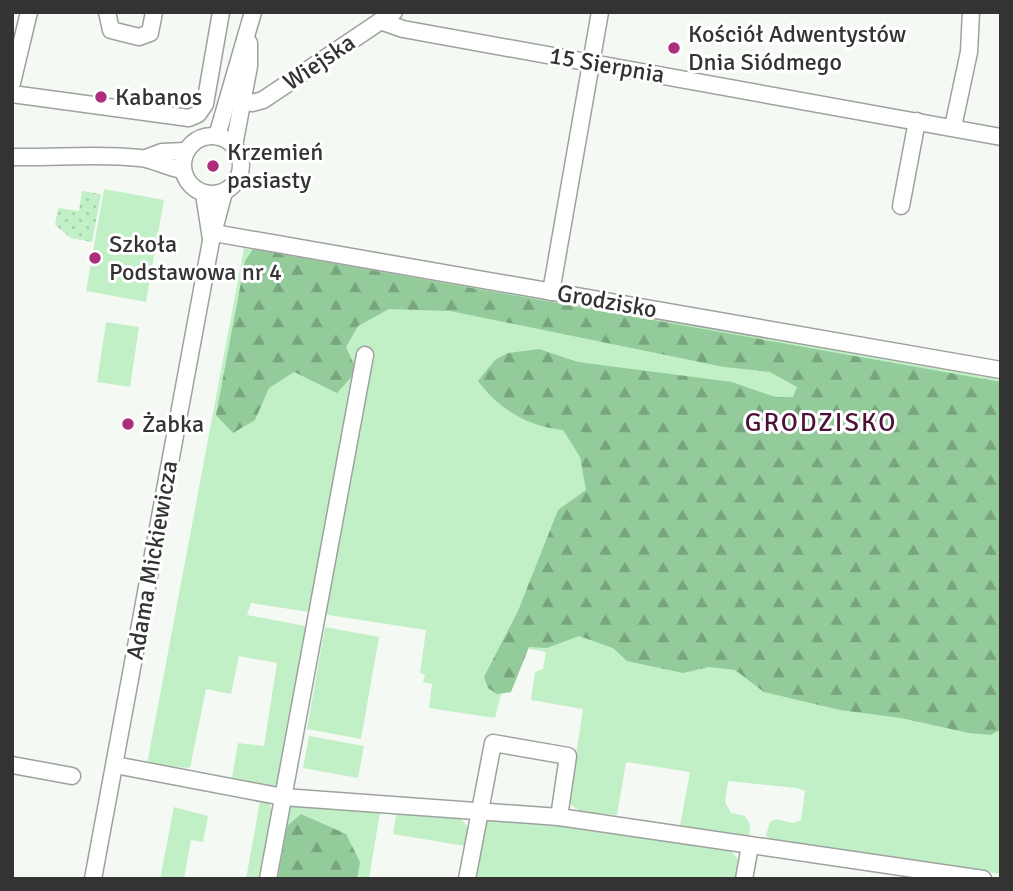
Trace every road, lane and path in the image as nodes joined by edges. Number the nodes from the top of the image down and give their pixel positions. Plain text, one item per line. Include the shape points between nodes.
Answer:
1 (29, 12) edge
2 (107, 12) edge
3 (154, 12) edge
4 (221, 12) edge
5 (253, 12) edge
6 (600, 12) edge
7 (971, 12) edge
8 (387, 17) edge
9 (249, 33) junction
10 (592, 63) junction
11 (12, 83) edge
12 (12, 94) edge
13 (243, 101) junction
14 (917, 121) junction
15 (953, 127) junction
16 (217, 136) junction
17 (1001, 137) edge
18 (234, 146) junction
19 (186, 151) junction
20 (12, 157) edge
21 (146, 158) junction
22 (183, 170) junction
23 (224, 192) junction
24 (205, 194) junction
25 (901, 206) dead end
26 (213, 237) junction
27 (551, 292) junction
28 (365, 355) dead end
29 (1001, 370) edge
30 (12, 765) edge
31 (114, 765) junction
32 (72, 776) dead end
33 (283, 797) junction
34 (479, 809) junction
35 (559, 817) junction
36 (750, 846) junction
37 (93, 879) edge
38 (268, 879) edge
39 (467, 879) edge
40 (744, 879) edge
41 (983, 879) edge

1 - 11 street
2 - 3 street via 111,30 139,37 150,33
4 - 12 street via 205,104 189,118
5 - 9 street
6 - 10 street
7 - 15 street via 969,52
8 - 10 street, 15 Sierpnia via 403,29
8 - 13 street, Wiejska via 263,100
9 - 13 street
9 - 16 street
10 - 14 street, 15 Sierpnia
10 - 27 street
13 - 18 street
14 - 15 street, 15 Sierpnia
14 - 25 street
15 - 17 street, 15 Sierpnia
16 - 18 street
16 - 19 street via 199,138
18 - 23 street via 241,160 240,175
19 - 21 street
19 - 22 street
20 - 21 street
21 - 22 street
22 - 24 street via 189,184
23 - 24 street
23 - 26 street, Adama Mickiewicza
24 - 26 street, Adama Mickiewicza
26 - 27 street, Grodzisko
26 - 31 street, Adama Mickiewicza
27 - 29 street, Grodzisko
28 - 33 street
30 - 32 street
31 - 33 street
31 - 37 street, Adama Mickiewicza
33 - 34 street
33 - 38 street
34 - 35 street
34 - 35 street via 493,743 568,756
34 - 39 street
35 - 36 street
36 - 40 street
36 - 41 street

